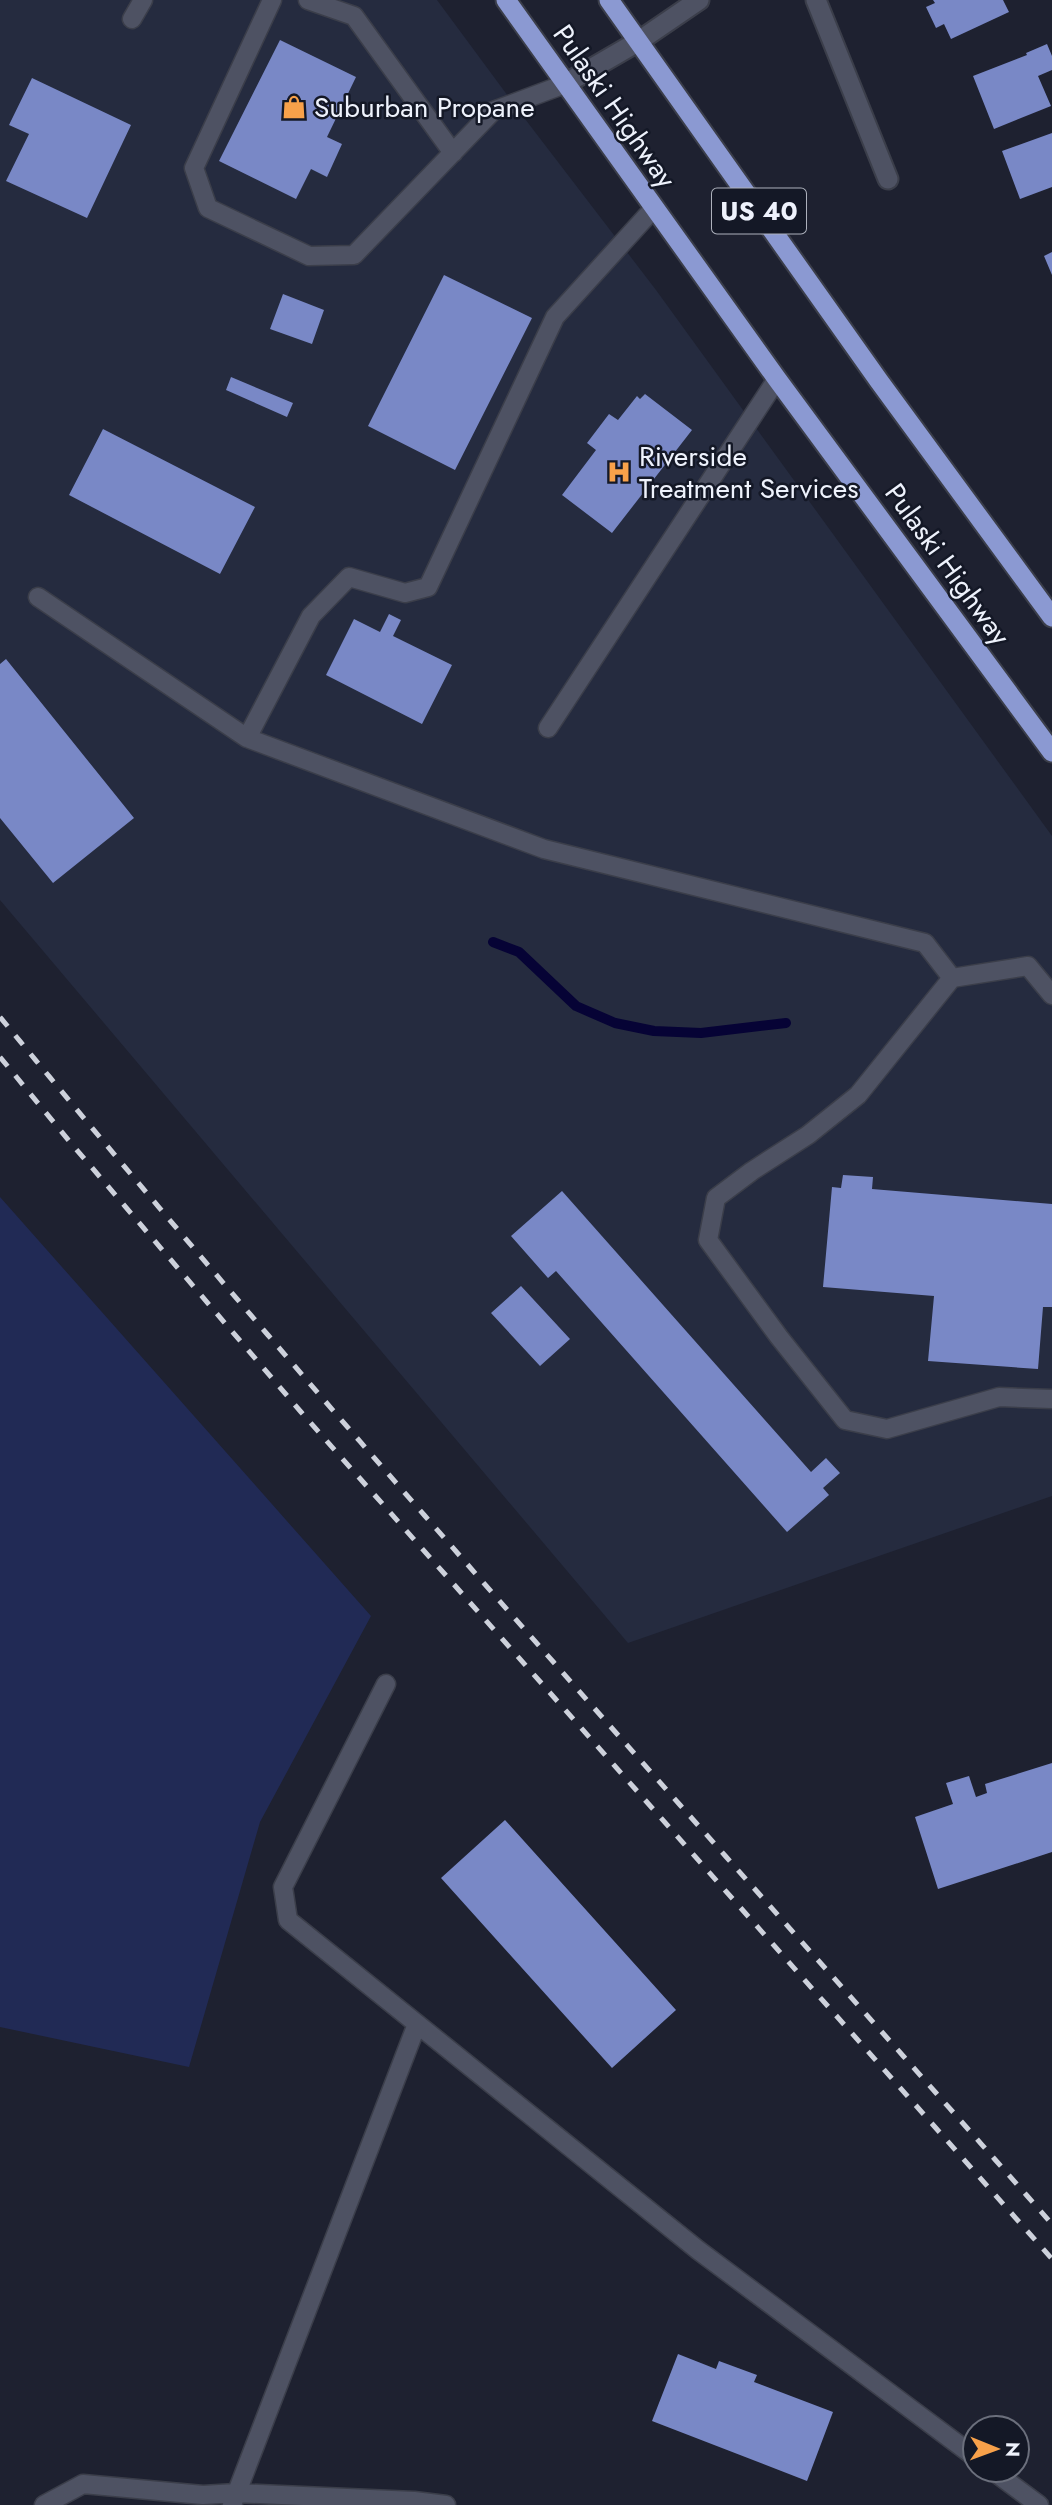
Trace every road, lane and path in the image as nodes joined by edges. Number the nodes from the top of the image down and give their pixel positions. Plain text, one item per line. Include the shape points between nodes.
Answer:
1 (143, 0) edge
2 (272, 0) edge
3 (308, 0) edge
4 (506, 0) edge
5 (609, 0) edge
6 (699, 0) edge
7 (816, 0) edge
8 (132, 19) dead end
9 (639, 41) junction
10 (565, 84) junction
11 (453, 153) junction
12 (888, 179) dead end
13 (653, 208) junction
14 (777, 379) junction
15 (38, 597) dead end
16 (1052, 617) edge
17 (548, 728) dead end
18 (247, 738) junction
19 (1052, 752) edge
20 (952, 978) junction
21 (1052, 996) edge
22 (1052, 1399) edge
23 (386, 1684) dead end
24 (417, 2024) junction
25 (961, 2447) edge
26 (1011, 2484) edge
27 (234, 2499) edge
28 (347, 2502) edge
29 (44, 2505) edge
30 (446, 2505) edge
31 (1039, 2505) edge

1 - 8 lane
2 - 11 lane via 194,168 208,208 309,256 354,255
3 - 11 lane via 354,16
4 - 10 highway, Pulaski Highway / US 40
5 - 9 highway, Pulaski Highway / US 40
6 - 9 street
7 - 12 street
9 - 10 street
9 - 16 highway, Pulaski Highway / US 40 via 879,382
10 - 11 lane via 493,111
10 - 13 highway, Pulaski Highway / US 40
13 - 14 highway, Pulaski Highway / US 40
13 - 18 lane via 555,317 428,587 405,593 349,577 312,616
14 - 17 lane
14 - 19 highway, Pulaski Highway / US 40
15 - 18 lane
18 - 20 lane via 544,849 925,943
20 - 21 lane via 1028,966
20 - 22 lane via 859,1095 716,1198 708,1240 845,1420 887,1429 999,1397
23 - 24 lane via 283,1887 288,1920
24 - 25 lane via 698,2250
24 - 27 lane
26 - 31 lane
27 - 28 lane
27 - 29 lane via 83,2484
28 - 30 lane

